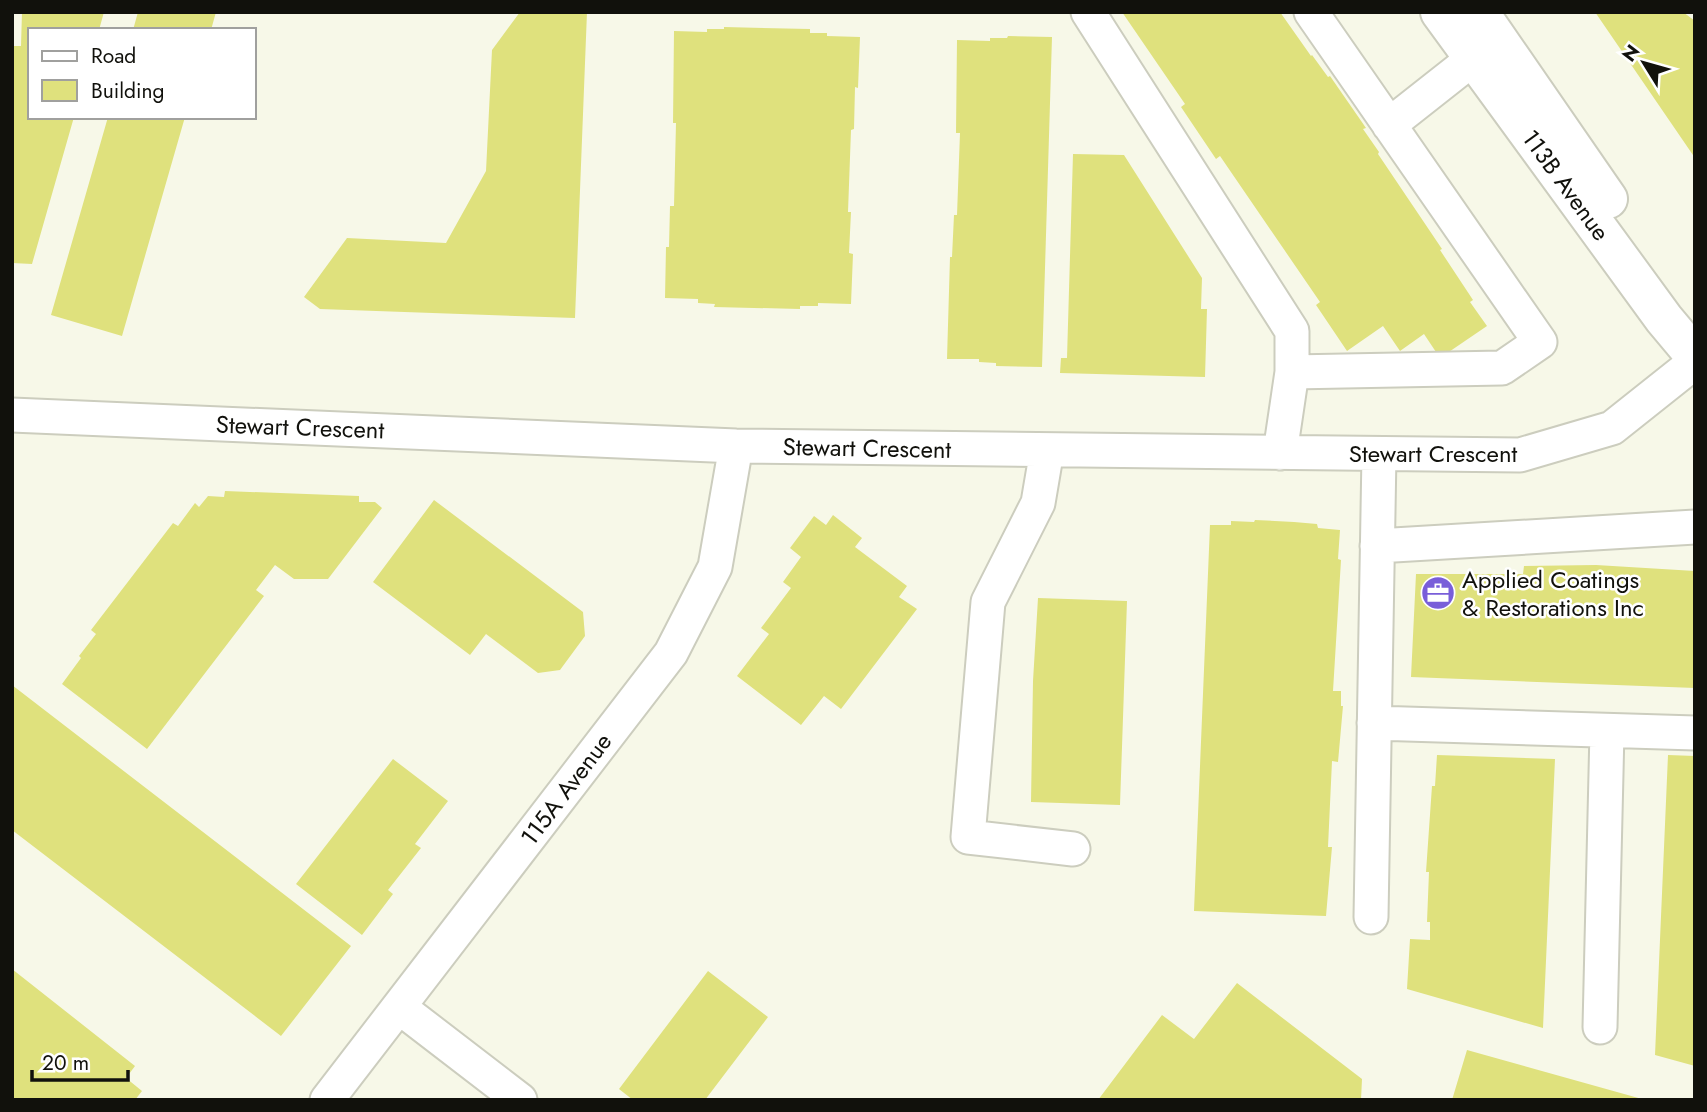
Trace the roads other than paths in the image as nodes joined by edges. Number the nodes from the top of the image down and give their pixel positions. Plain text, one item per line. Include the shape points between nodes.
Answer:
1 (1088, 12) edge
2 (1311, 12) edge
3 (1440, 12) edge
4 (1479, 12) edge
5 (1474, 58) junction
6 (1390, 125) junction
7 (1695, 355) edge
8 (1695, 362) edge
9 (1292, 372) junction
10 (12, 415) edge
11 (736, 446) junction
12 (1047, 450) junction
13 (1280, 453) junction
14 (1379, 454) junction
15 (1695, 527) edge
16 (1377, 546) junction
17 (1374, 723) junction
18 (1607, 731) junction
19 (1695, 733) edge
20 (1073, 849) dead end
21 (1371, 917) dead end
22 (399, 1007) junction
23 (1600, 1027) dead end
24 (327, 1100) edge
25 (520, 1100) edge

1 - 9 street via 1292,331
2 - 6 street
3 - 5 main road, 113B Avenue
4 - 7 main road, 113B Avenue via 1606,195 1677,310
5 - 6 street
5 - 7 main road, 113B Avenue
6 - 9 street via 1540,342 1502,368
8 - 14 street, Stewart Crescent via 1612,429 1520,455
9 - 13 street
10 - 11 street, Stewart Crescent
11 - 12 street, Stewart Crescent
11 - 22 street, 115A Avenue via 715,567 671,653
12 - 13 street, Stewart Crescent
12 - 20 street via 1038,503 988,602 968,837
13 - 14 street, Stewart Crescent
14 - 16 street
15 - 16 street
16 - 17 street
17 - 18 street
17 - 21 street
18 - 19 street
18 - 23 street
22 - 24 street, 115A Avenue
22 - 25 street

